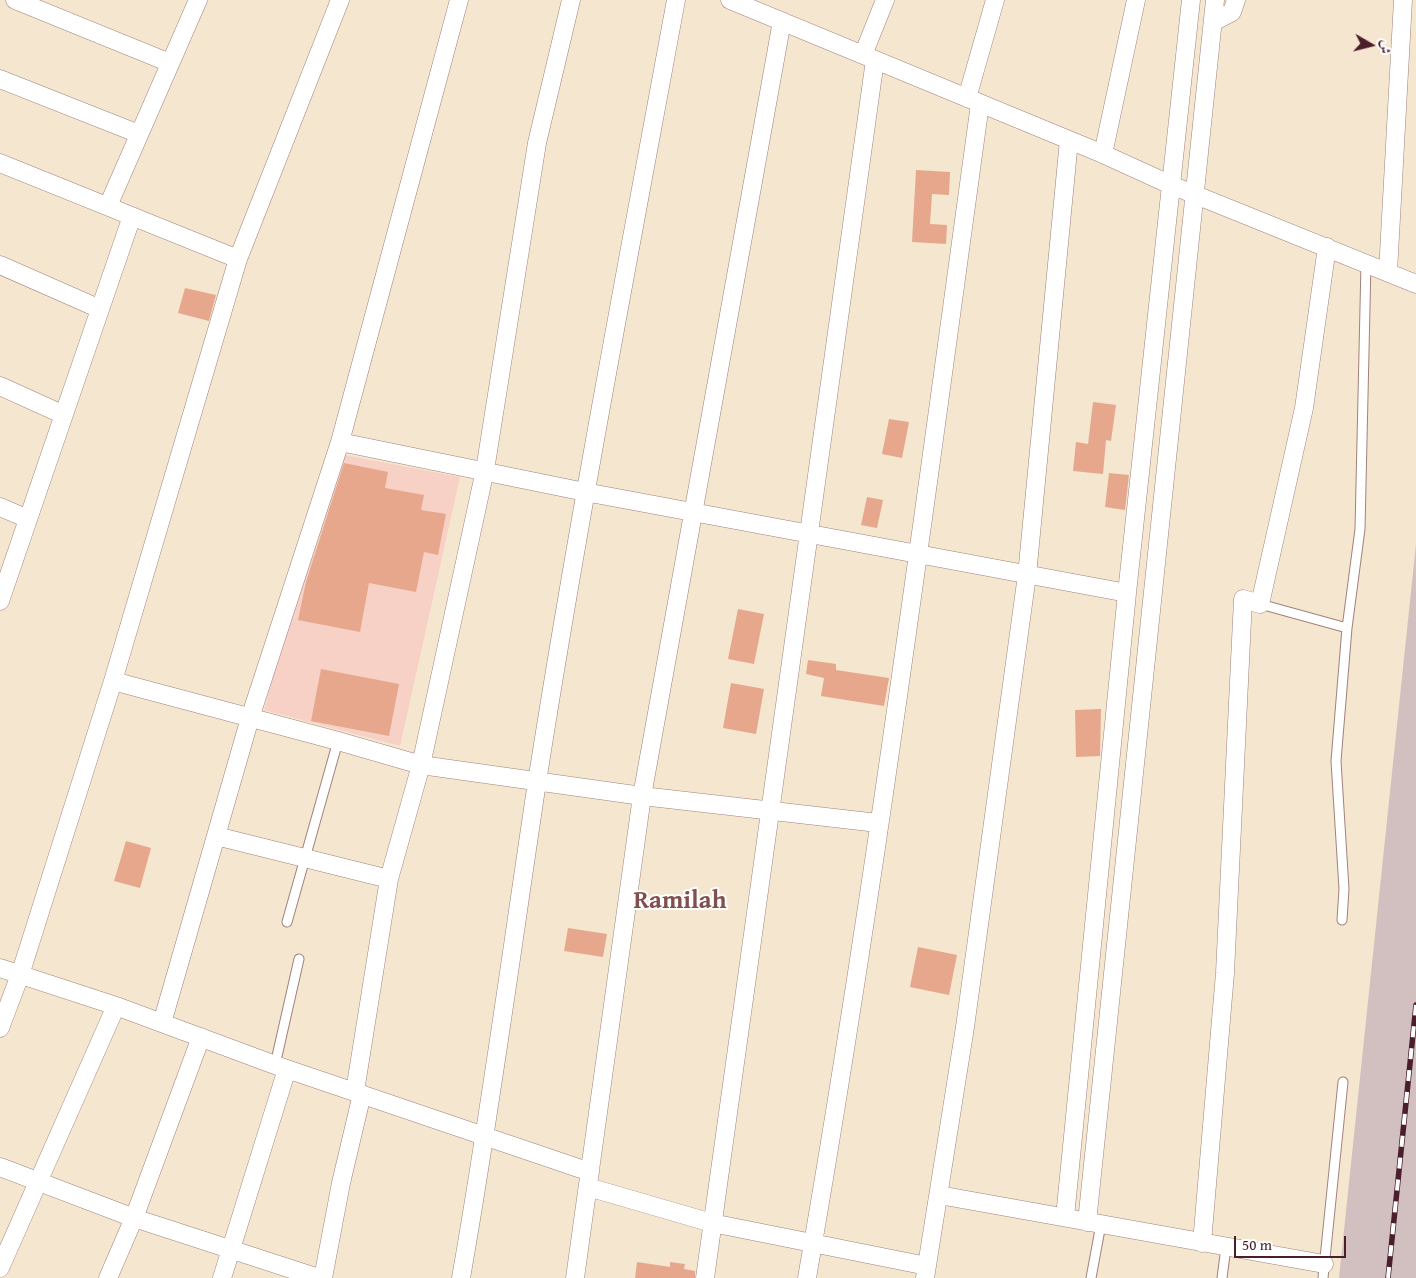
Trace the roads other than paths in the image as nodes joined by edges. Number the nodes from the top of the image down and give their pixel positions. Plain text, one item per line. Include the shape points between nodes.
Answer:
1 (15, 0) edge
2 (198, 0) edge
3 (340, 0) edge
4 (459, 0) edge
5 (571, 0) edge
6 (676, 0) edge
7 (730, 0) edge
8 (885, 0) edge
9 (995, 0) edge
10 (1136, 0) edge
11 (1191, 0) edge
12 (1215, 0) edge
13 (1236, 0) edge
14 (1403, 0) edge
15 (765, 7) edge
16 (782, 21) junction
17 (1213, 22) junction
18 (869, 57) junction
19 (170, 63) junction
20 (0, 79) edge
21 (974, 101) junction
22 (139, 134) junction
23 (1069, 140) junction
24 (1103, 154) junction
25 (0, 163) edge
26 (1171, 185) junction
27 (1195, 193) junction
28 (108, 206) junction
29 (132, 216) junction
30 (1327, 247) junction
31 (238, 259) junction
32 (1366, 263) junction
33 (0, 265) edge
34 (1388, 272) junction
35 (1416, 284) edge
36 (100, 309) junction
37 (0, 386) edge
38 (64, 415) junction
39 (340, 442) junction
40 (485, 470) junction
41 (585, 492) junction
42 (0, 506) edge
43 (693, 512) junction
44 (28, 519) junction
45 (809, 534) junction
46 (918, 554) junction
47 (1027, 575) junction
48 (1127, 593) junction
49 (0, 601) edge
50 (1260, 604) junction
51 (1347, 628) junction
52 (113, 682) junction
53 (250, 718) junction
54 (338, 741) junction
55 (421, 765) junction
56 (538, 782) junction
57 (642, 796) junction
58 (770, 812) junction
59 (878, 823) junction
60 (216, 836) junction
61 (306, 858) junction
62 (389, 879) junction
63 (1342, 920) dead end
64 (287, 922) dead end
65 (299, 959) dead end
66 (0, 968) edge
67 (20, 975) junction
68 (116, 1006) junction
69 (162, 1023) junction
70 (0, 1028) edge
71 (201, 1037) junction
72 (281, 1067) junction
73 (1343, 1082) dead end
74 (359, 1092) junction
75 (486, 1137) junction
76 (0, 1167) edge
77 (589, 1180) junction
78 (40, 1182) junction
79 (939, 1195) junction
80 (1065, 1217) junction
81 (134, 1218) junction
82 (712, 1223) junction
83 (1094, 1223) junction
84 (1202, 1243) junction
85 (813, 1244) junction
86 (1226, 1247) junction
87 (231, 1251) junction
88 (0, 1268) edge
89 (1324, 1271) edge
90 (926, 1272) edge
91 (108, 1278) edge
92 (222, 1278) edge
93 (319, 1278) edge
94 (323, 1278) edge
95 (461, 1278) edge
96 (575, 1278) edge
97 (705, 1278) edge
98 (807, 1278) edge
99 (1091, 1278) edge
100 (1222, 1278) edge

1 - 19 street
2 - 19 street
3 - 31 street
4 - 39 street
5 - 40 street via 537,143
6 - 41 street
7 - 15 street
8 - 18 street
9 - 21 street
10 - 24 street
11 - 26 street
12 - 17 street
13 - 17 street via 1232,12
14 - 34 street
15 - 16 street
16 - 18 street
16 - 43 street
17 - 27 street
18 - 21 street
18 - 45 street
19 - 22 street
20 - 22 street
21 - 23 street
21 - 46 street
22 - 28 street
23 - 24 street
23 - 47 street
24 - 26 street
25 - 28 street
26 - 27 street
26 - 48 street
27 - 30 street
27 - 83 street
28 - 29 street
29 - 31 street
29 - 36 street
30 - 32 street
30 - 50 street via 1304,408
31 - 52 street
32 - 34 street
32 - 51 lane via 1360,529
33 - 36 street
34 - 35 street
36 - 38 street
37 - 38 street
38 - 44 street
39 - 40 street
39 - 53 street
40 - 41 street
40 - 55 street
41 - 43 street
41 - 56 street
42 - 44 street
43 - 45 street
43 - 57 street
44 - 49 street
45 - 46 street
45 - 58 street
46 - 47 street
46 - 59 street
47 - 48 street
47 - 79 street
48 - 80 street
50 - 51 lane
50 - 84 street via 1243,599 1226,972
51 - 63 lane via 1336,761 1344,889
52 - 53 street
52 - 67 street
53 - 54 street
53 - 60 street
54 - 55 street
54 - 61 lane
55 - 56 street
55 - 62 street
56 - 57 street
56 - 75 street
57 - 58 street
57 - 77 street
58 - 59 street
58 - 82 street
59 - 85 street
60 - 61 street
60 - 69 street
61 - 62 street
61 - 64 lane
62 - 74 street
65 - 72 lane
66 - 67 street
67 - 68 street
67 - 70 street
68 - 69 street
68 - 78 street
69 - 71 street
71 - 72 street
71 - 81 street
72 - 74 street
72 - 87 street
73 - 89 lane
74 - 75 street
74 - 94 street
75 - 77 street
75 - 95 street
76 - 78 street
77 - 82 street
77 - 96 street
78 - 81 street
78 - 88 street
79 - 80 street
79 - 90 street
80 - 83 street
81 - 87 street
81 - 91 street
82 - 85 street
82 - 97 street
83 - 84 street
83 - 99 lane
84 - 86 street
85 - 90 street
85 - 98 street
86 - 89 street
86 - 100 lane
87 - 92 street
87 - 93 street

